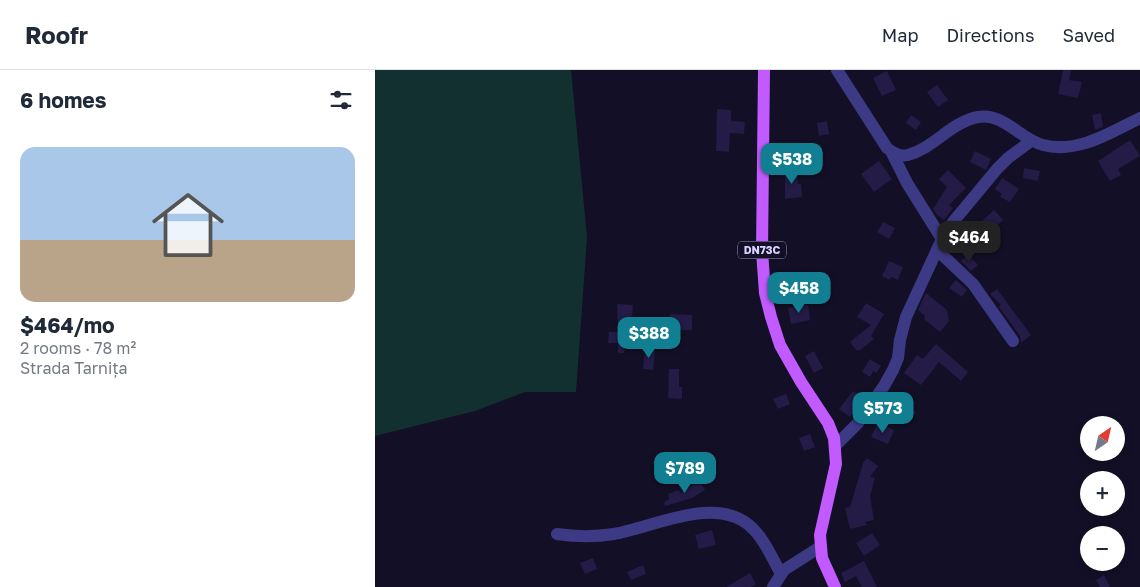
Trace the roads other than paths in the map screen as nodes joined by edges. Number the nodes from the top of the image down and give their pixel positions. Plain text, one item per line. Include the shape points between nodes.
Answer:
1 (764, 70) edge
2 (837, 70) edge
3 (1140, 118) edge
4 (1031, 141) junction
5 (892, 153) junction
6 (940, 244) junction
7 (1013, 341) dead end
8 (835, 446) junction
9 (557, 534) dead end
10 (820, 547) junction
11 (781, 574) junction
12 (773, 587) edge
13 (835, 587) edge

1 - 8 main road, DN73C via 762,251 765,293 780,345 828,423
2 - 5 street
3 - 4 street via 1079,146 1055,147
4 - 5 street via 993,117 980,116 962,122 907,155
4 - 6 street via 997,169 953,222
5 - 6 street
6 - 7 street
6 - 8 street via 906,317 893,370 858,423
8 - 10 main road, DN73C via 836,464 822,523
9 - 11 street via 589,537 615,534 678,518 721,512 750,526
10 - 11 street
10 - 13 main road, DN73C
11 - 12 street

